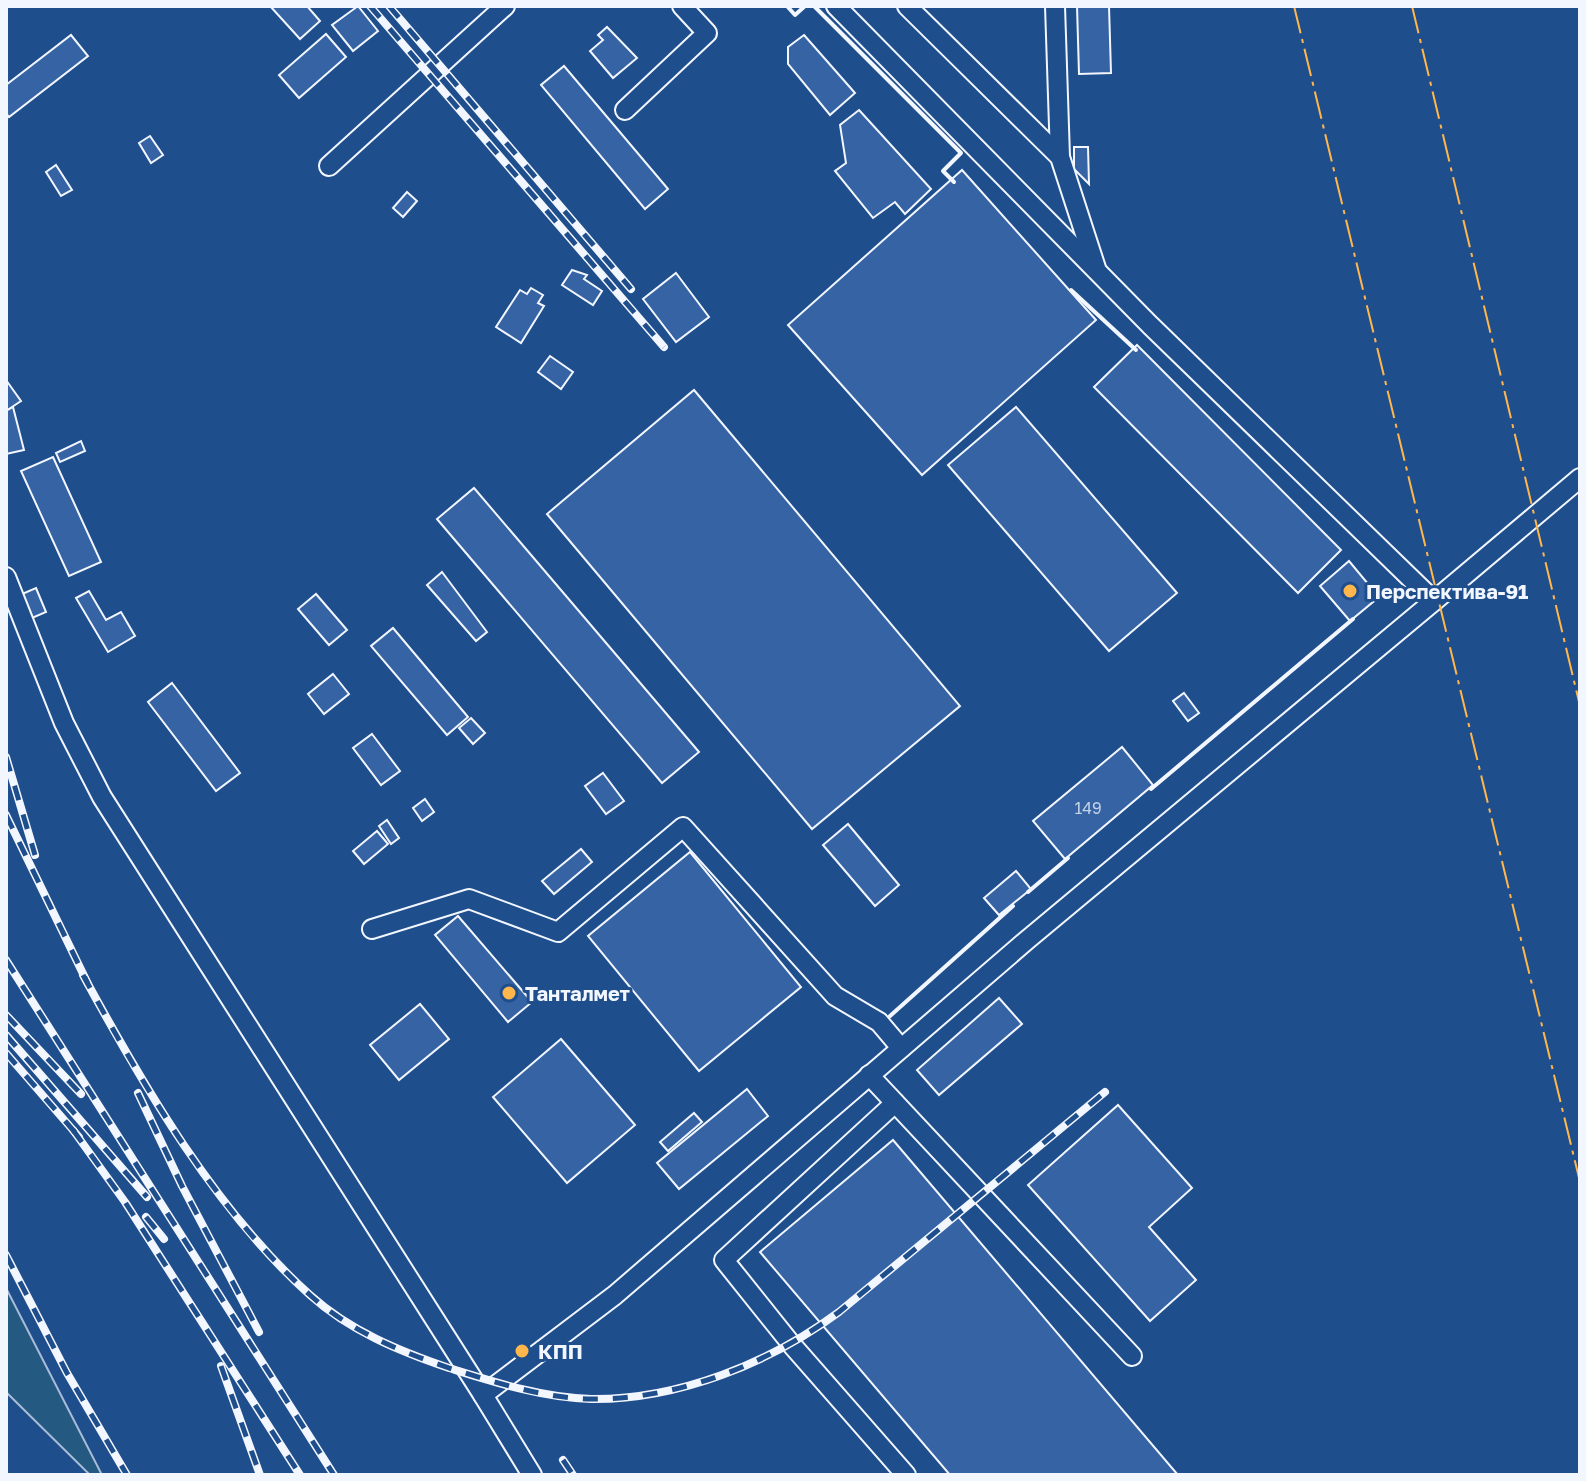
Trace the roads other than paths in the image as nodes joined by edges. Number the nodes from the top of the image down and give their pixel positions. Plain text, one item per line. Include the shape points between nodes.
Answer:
1 (505, 6) edge
2 (682, 6) edge
3 (836, 6) edge
4 (907, 6) edge
5 (1055, 6) edge
6 (625, 110) dead end
7 (1060, 157) junction
8 (329, 166) dead end
9 (1097, 271) junction
10 (1580, 478) edge
11 (6, 577) edge
12 (1434, 601) junction
13 (372, 929) dead end
14 (901, 1048) junction
15 (869, 1075) junction
16 (895, 1103) junction
17 (1132, 1356) dead end
18 (483, 1395) junction
19 (532, 1475) edge
20 (906, 1475) edge

1 - 8 street
2 - 6 street via 707,33
3 - 9 street
4 - 7 street
5 - 7 street
7 - 9 street
9 - 12 street
10 - 12 street
11 - 18 street via 64,723 102,797
12 - 14 street
13 - 14 street via 469,899 558,932 683,827 835,996 879,1022
14 - 15 street
15 - 16 street
15 - 18 street via 615,1295
16 - 17 street
16 - 20 street via 724,1260
18 - 19 street

